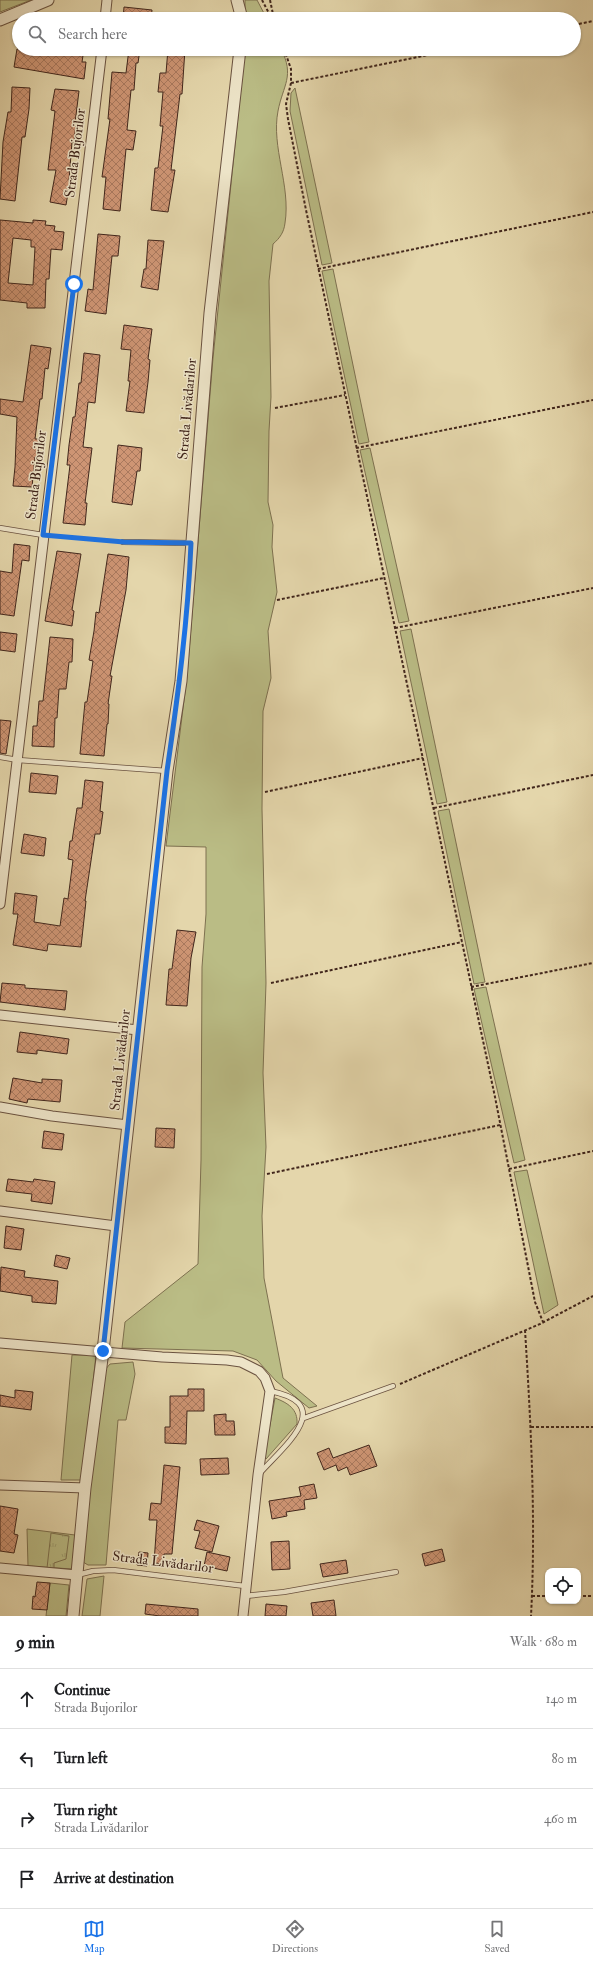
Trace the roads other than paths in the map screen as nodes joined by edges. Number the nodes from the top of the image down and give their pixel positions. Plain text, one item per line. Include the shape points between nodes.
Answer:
1 (48, 0) edge
2 (108, 0) edge
3 (237, 0) edge
4 (19, 12) edge
5 (106, 12) edge
6 (240, 12) edge
7 (12, 15) edge
8 (0, 20) edge
9 (101, 56) edge
10 (239, 56) edge
11 (0, 528) edge
12 (43, 535) junction
13 (124, 542) road end
14 (191, 543) junction
15 (0, 757) edge
16 (18, 760) junction
17 (167, 771) junction
18 (0, 904) edge
19 (0, 1014) edge
20 (138, 1030) junction
21 (0, 1107) edge
22 (128, 1125) junction
23 (0, 1211) edge
24 (116, 1226) junction
25 (0, 1343) edge
26 (103, 1351) junction
27 (393, 1386) road end
28 (270, 1391) junction
29 (304, 1418) junction
30 (258, 1475) junction
31 (0, 1485) edge
32 (85, 1488) junction
33 (0, 1568) edge
34 (396, 1572) dead end
35 (77, 1575) junction
36 (245, 1586) junction
37 (245, 1596) junction
38 (73, 1616) edge
39 (243, 1616) edge

1 - 4 street
2 - 5 street
3 - 6 street
7 - 8 street
9 - 12 street, Strada Bujorilor
10 - 14 street, Strada Livădarilor via 211,306
11 - 12 lane
12 - 16 street, Strada Bujorilor
13 - 14 lane
14 - 17 street, Strada Livădarilor via 181,681
15 - 16 lane
16 - 17 lane
16 - 18 street, Strada Bujorilor
17 - 20 street, Strada Livădarilor
19 - 20 street
20 - 22 street, Strada Livădarilor
21 - 22 street
22 - 24 street, Strada Livădarilor
23 - 24 street
24 - 26 street, Strada Livădarilor
25 - 26 street
26 - 28 street via 241,1362 259,1371
26 - 32 street, Strada Livădarilor
27 - 29 lane
28 - 29 lane via 280,1392 298,1403
28 - 30 street
29 - 30 lane via 297,1433
30 - 36 street
31 - 32 street
32 - 35 street, Strada Livădarilor
33 - 35 street
34 - 37 lane via 284,1592
35 - 36 lane, Strada Livădarilor via 113,1570
35 - 38 street, Strada Livădarilor
36 - 37 street
37 - 39 street

